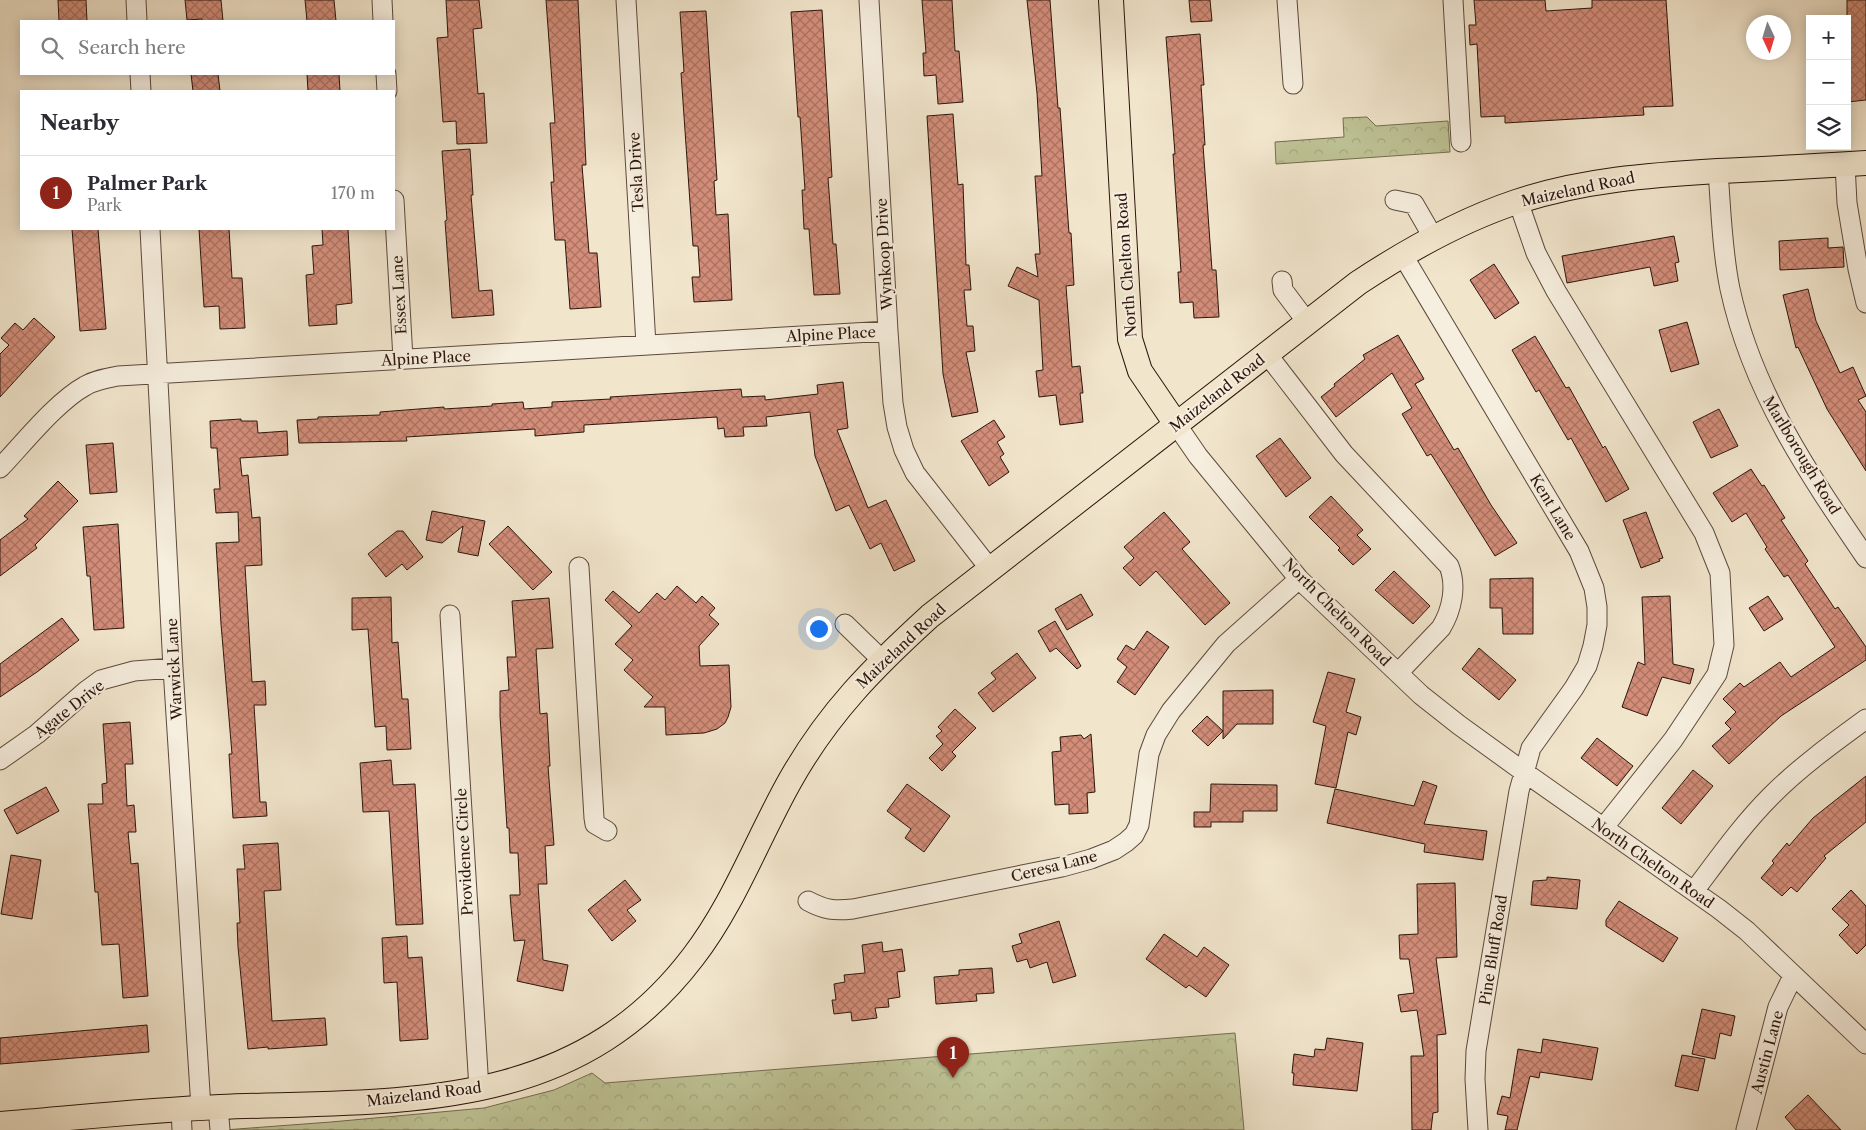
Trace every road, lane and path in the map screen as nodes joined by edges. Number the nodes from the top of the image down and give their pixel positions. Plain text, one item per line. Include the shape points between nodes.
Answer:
1 (136, 0) edge
2 (382, 0) edge
3 (626, 0) edge
4 (869, 0) edge
5 (1111, 0) edge
6 (1288, 0) edge
7 (1453, 0) edge
8 (137, 20) edge
9 (383, 20) edge
10 (140, 75) edge
11 (386, 75) edge
12 (1293, 84) dead end
13 (142, 90) edge
14 (387, 90) edge
15 (1461, 142) dead end
16 (1855, 164) edge
17 (1718, 171) junction
18 (1395, 200) dead end
19 (1518, 201) junction
20 (395, 218) edge
21 (150, 230) edge
22 (1433, 237) junction
23 (1402, 254) junction
24 (1282, 281) dead end
25 (1866, 303) edge
26 (1307, 322) junction
27 (888, 331) junction
28 (646, 345) junction
29 (1267, 354) junction
30 (403, 360) junction
31 (158, 374) junction
32 (1176, 424) junction
33 (0, 468) edge
34 (1866, 558) edge
35 (579, 567) dead end
36 (990, 569) junction
37 (1299, 579) junction
38 (450, 615) dead end
39 (845, 624) dead end
40 (882, 660) junction
41 (173, 668) junction
42 (1398, 672) junction
43 (1866, 719) edge
44 (0, 760) edge
45 (1524, 772) junction
46 (1604, 827) junction
47 (606, 831) dead end
48 (1694, 891) junction
49 (808, 901) dead end
50 (1793, 976) junction
51 (1866, 1044) edge
52 (479, 1089) junction
53 (200, 1117) edge
54 (0, 1124) edge
55 (1478, 1130) edge
56 (1746, 1130) edge

1 - 8 street
2 - 9 street
3 - 28 street, Tesla Drive
4 - 27 street, Wynkoop Drive
5 - 32 main road, North Chelton Road via 1130,339 1140,371
6 - 12 street
7 - 15 street
10 - 13 street
11 - 14 street
16 - 17 main road, Maizeland Road
16 - 25 street via 1847,203
17 - 19 main road, Maizeland Road via 1611,180
17 - 34 street, Marlborough Road via 1729,286 1754,368 1799,457
18 - 22 street via 1414,204
19 - 22 main road, Maizeland Road
19 - 46 street via 1536,253 1556,291 1704,532 1720,573 1724,645 1717,674 1673,740
20 - 30 street, Essex Lane
21 - 31 street, Warwick Lane
22 - 23 main road, Maizeland Road
23 - 26 main road, Maizeland Road
23 - 45 street, Kent Lane via 1579,550 1594,588 1596,625 1587,666 1531,748
24 - 26 street via 1283,290
26 - 29 main road, Maizeland Road
27 - 28 street, Alpine Place
27 - 36 street, Wynkoop Drive via 896,427 904,450 929,493
28 - 30 street, Alpine Place
29 - 32 main road, Maizeland Road
29 - 42 street via 1344,454 1452,573 1452,598 1446,620
30 - 31 street, Alpine Place
31 - 33 street, Alpine Place via 118,376 86,385 61,404
31 - 41 street, Warwick Lane
32 - 36 main road, Maizeland Road
32 - 37 street, North Chelton Road via 1198,456
35 - 47 street via 594,818 595,824
36 - 40 main road, Maizeland Road via 930,616
37 - 42 street, North Chelton Road
37 - 49 street, Ceresa Lane via 1226,644 1171,711 1154,738 1148,758 1139,825 1126,842 1090,860 1062,867 853,909 823,909
38 - 52 street, Providence Circle
39 - 40 street
40 - 52 main road, Maizeland Road via 857,686 814,742 779,800 708,935 672,982 619,1030 588,1049 532,1075
41 - 44 street, Agate Drive via 134,671 102,680
41 - 53 street, Warwick Lane
42 - 45 street, North Chelton Road via 1421,695
43 - 48 street via 1811,760 1770,797
45 - 46 street, North Chelton Road
45 - 55 street, Pine Bluff Road via 1476,1051
46 - 48 street, North Chelton Road
48 - 50 street, North Chelton Road via 1747,932
50 - 51 street, North Chelton Road
50 - 56 street, Austin Lane via 1778,1007
52 - 53 main road, Maizeland Road via 436,1096
53 - 54 main road, Maizeland Road

